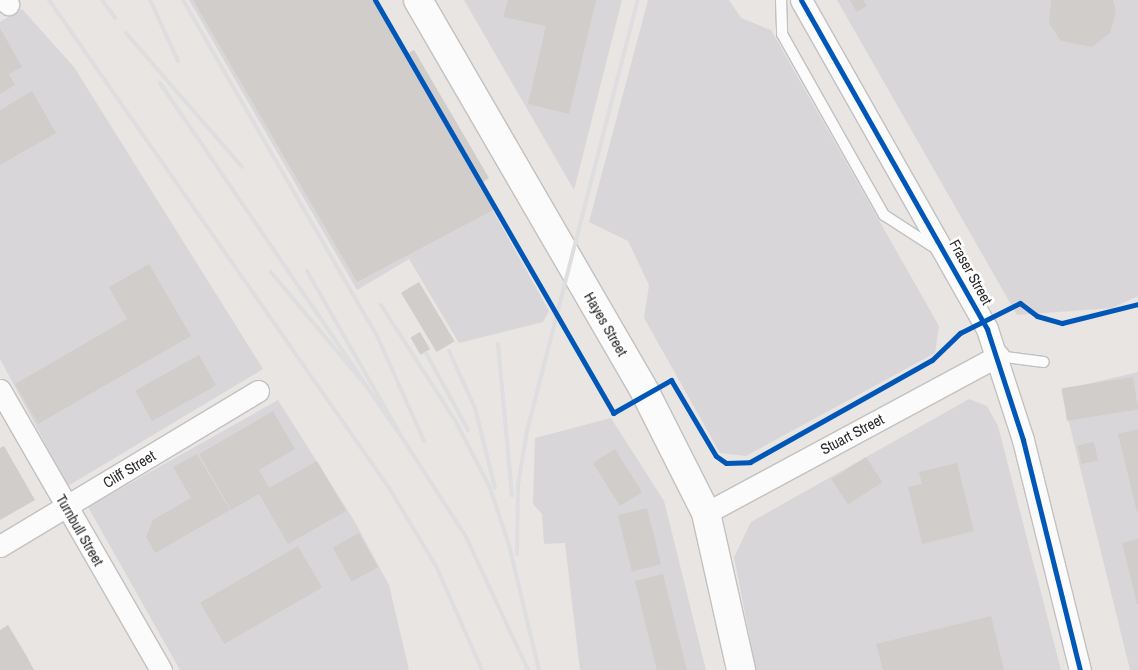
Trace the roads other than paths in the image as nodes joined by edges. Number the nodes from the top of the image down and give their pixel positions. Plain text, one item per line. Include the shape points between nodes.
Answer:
1 (418, 0) edge
2 (781, 0) edge
3 (801, 0) edge
4 (949, 257) junction
5 (998, 356) junction
6 (1044, 362) dead end
7 (0, 390) edge
8 (258, 392) dead end
9 (66, 506) junction
10 (706, 513) junction
11 (0, 546) edge
12 (161, 670) edge
13 (740, 670) edge
14 (1080, 670) edge

1 - 10 main road, Hayes Street via 650,401
2 - 4 lane via 782,34 884,216
3 - 4 street, Fraser Street
4 - 5 street, Fraser Street
5 - 6 lane
5 - 10 street, Stuart Street
5 - 14 street, Fraser Street
7 - 9 street, Turnbull Street
8 - 9 street, Cliff Street
9 - 11 street, Cliff Street
9 - 12 street, Turnbull Street
10 - 13 main road, Hayes Street

